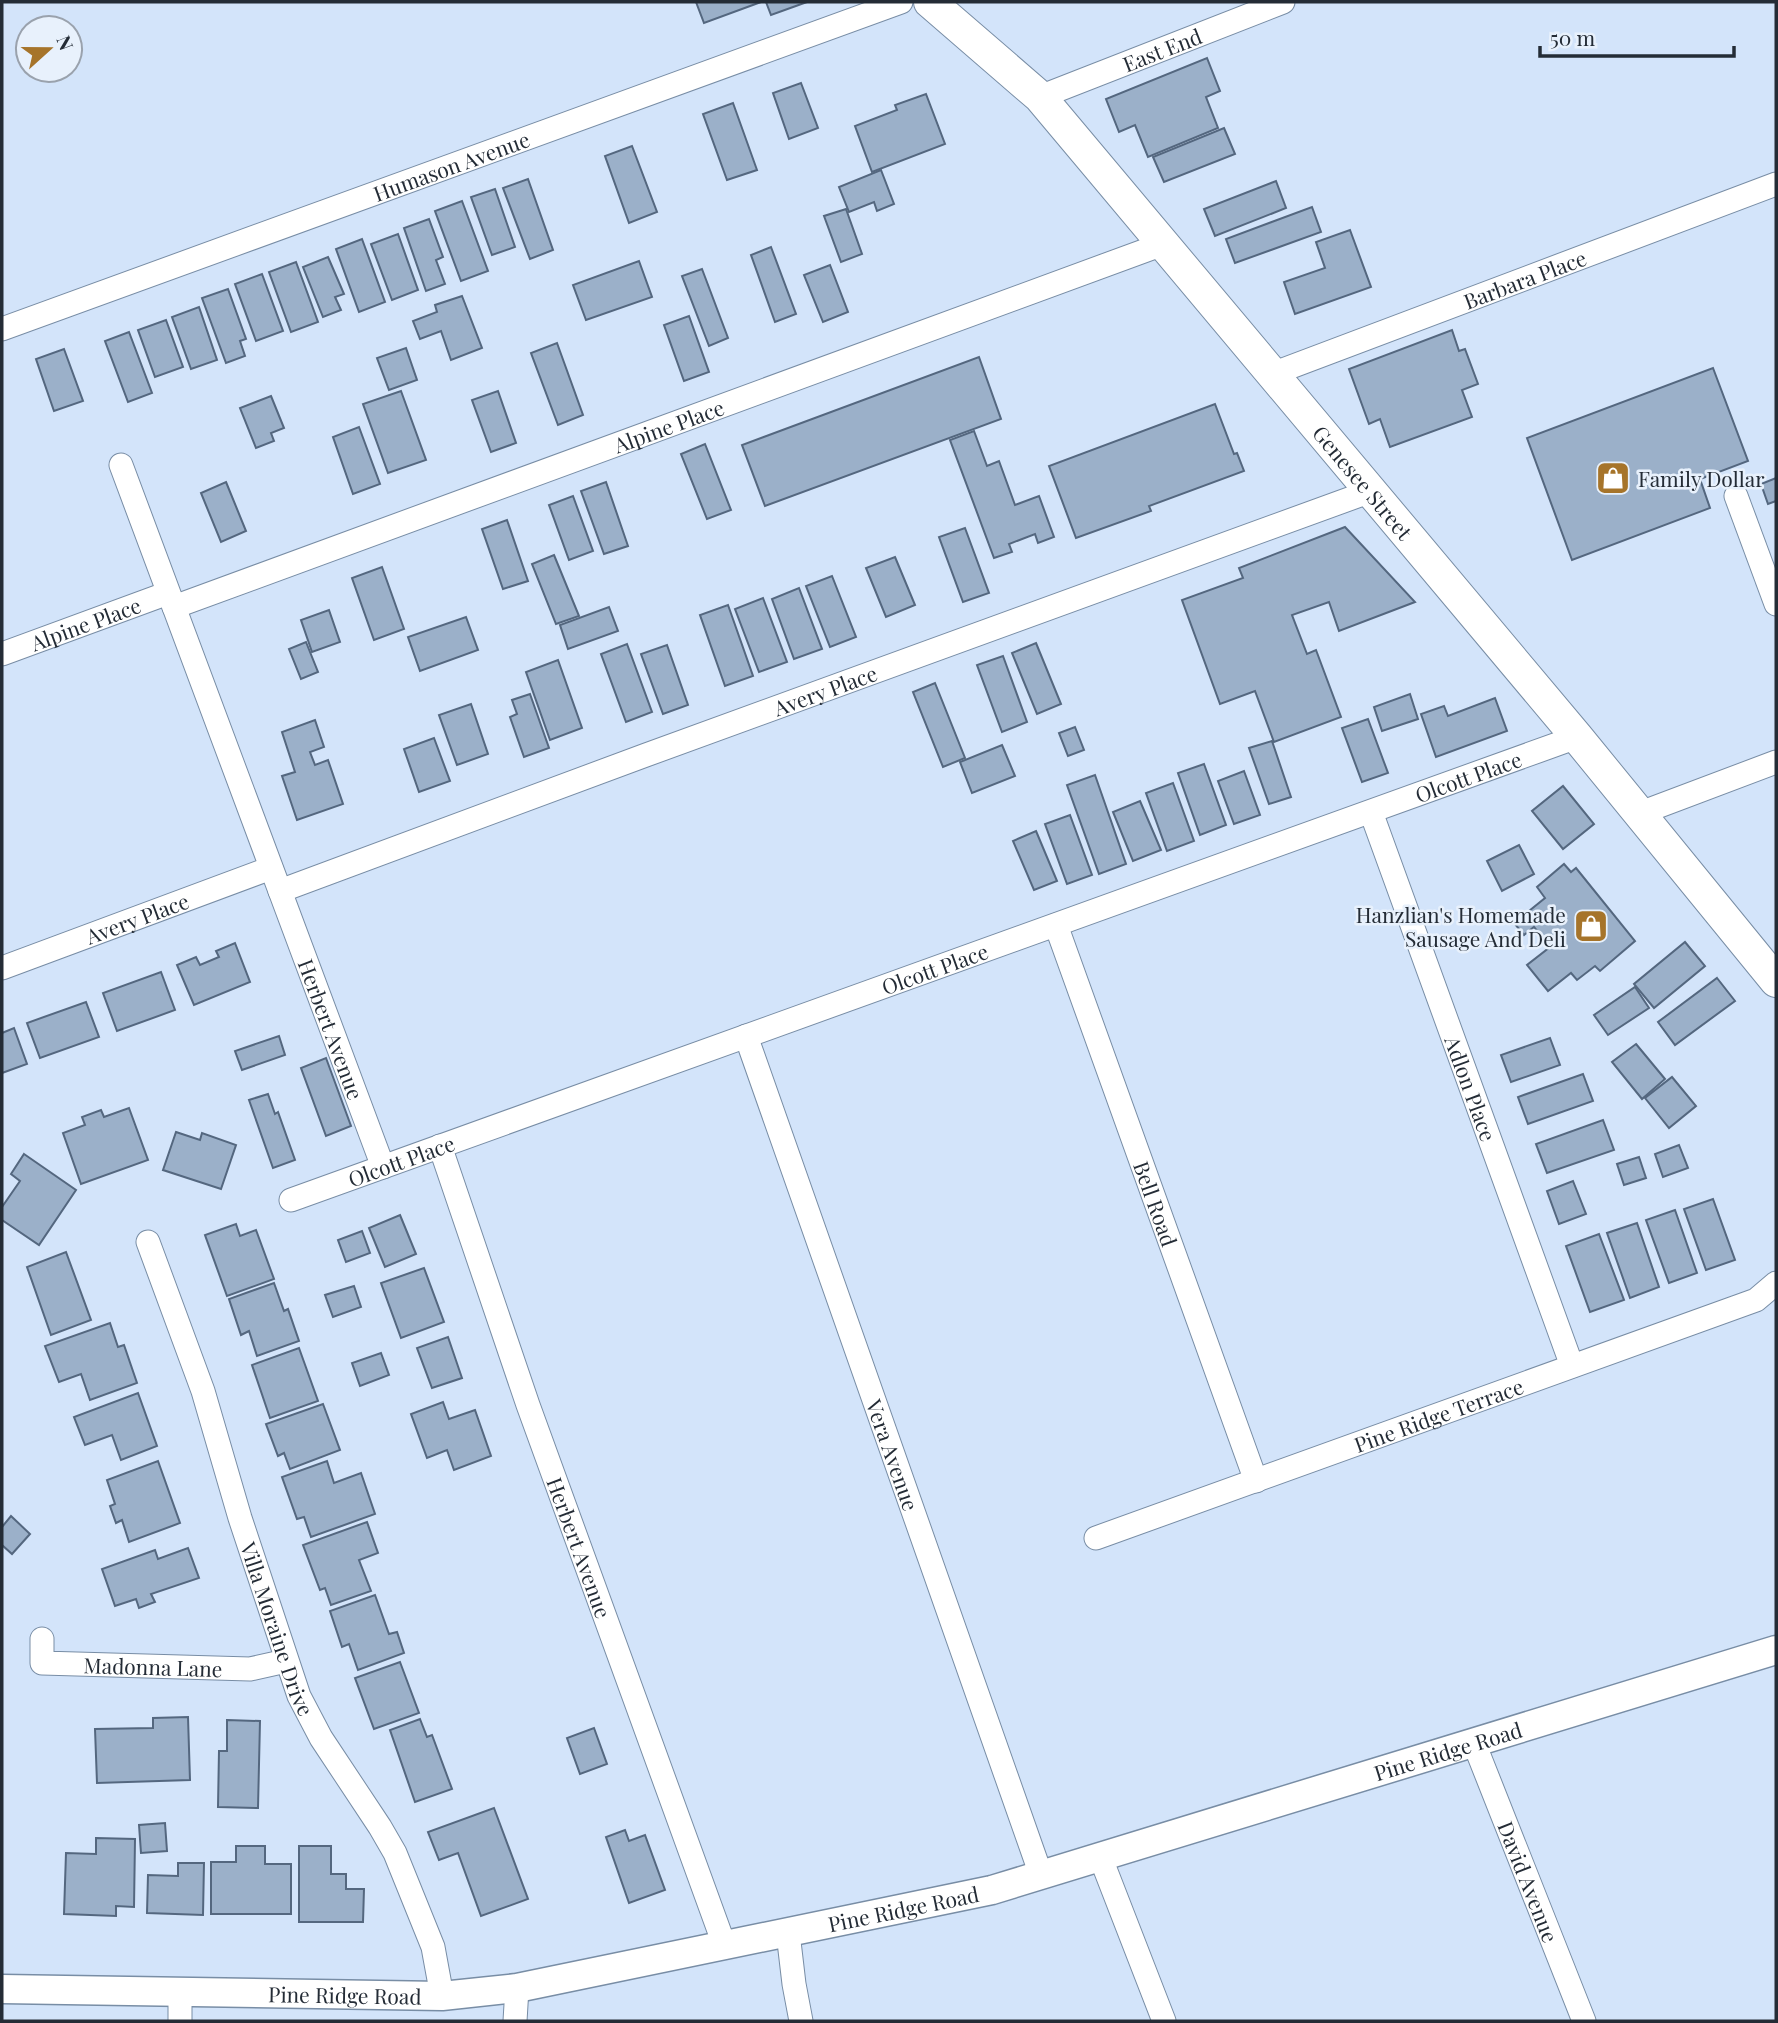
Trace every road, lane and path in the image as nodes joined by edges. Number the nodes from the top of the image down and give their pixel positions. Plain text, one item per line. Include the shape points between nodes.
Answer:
1 (901, 2) edge
2 (930, 2) edge
3 (1283, 2) edge
4 (1250, 8) edge
5 (1040, 97) junction
6 (1776, 184) edge
7 (1163, 244) junction
8 (2, 329) edge
9 (1272, 373) junction
10 (121, 465) dead end
11 (1371, 491) junction
12 (1736, 496) dead end
13 (171, 600) junction
14 (1776, 604) edge
15 (2, 654) edge
16 (1577, 737) junction
17 (1776, 762) edge
18 (1371, 811) junction
19 (1638, 814) junction
20 (271, 868) junction
21 (280, 891) junction
22 (1056, 925) junction
23 (2, 968) edge
24 (1776, 982) edge
25 (746, 1036) junction
26 (440, 1146) junction
27 (383, 1167) junction
28 (292, 1200) dead end
29 (148, 1242) dead end
30 (1776, 1283) edge
31 (1572, 1366) junction
32 (1256, 1481) junction
33 (1097, 1538) dead end
34 (42, 1639) dead end
35 (1776, 1650) edge
36 (286, 1661) junction
37 (1474, 1743) junction
38 (1100, 1856) junction
39 (1041, 1875) junction
40 (788, 1933) junction
41 (725, 1947) junction
42 (517, 1988) junction
43 (2, 1989) edge
44 (180, 1993) junction
45 (443, 1996) junction
46 (180, 2021) edge
47 (515, 2021) edge
48 (801, 2021) edge
49 (1164, 2021) edge
50 (1584, 2021) edge

1 - 8 street, Humason Avenue
2 - 5 main road, Genesee Street
3 - 4 street, East End
4 - 5 street, East End
5 - 7 main road, Genesee Street
6 - 9 street, Barbara Place
7 - 9 main road, Genesee Street
7 - 13 street, Alpine Place
9 - 11 main road, Genesee Street
10 - 13 street
11 - 16 main road, Genesee Street
11 - 21 street, Avery Place
12 - 14 street
13 - 15 street, Alpine Place
13 - 20 street
16 - 18 street, Olcott Place
16 - 19 main road, Genesee Street
17 - 19 street
18 - 22 street, Olcott Place
18 - 31 street, Adlon Place
19 - 24 main road, Genesee Street
20 - 21 street, Herbert Avenue
20 - 23 street, Avery Place
21 - 27 street, Herbert Avenue
22 - 25 street, Olcott Place
22 - 32 street, Bell Road
25 - 26 street, Olcott Place
25 - 39 street, Vera Avenue
26 - 27 street, Olcott Place
26 - 41 street, Herbert Avenue via 528,1405
27 - 28 street, Olcott Place
29 - 36 street, Villa Moraine Drive via 203,1391
30 - 31 street, Pine Ridge Terrace via 1756,1300
31 - 32 street, Pine Ridge Terrace
32 - 33 street, Pine Ridge Terrace
34 - 36 street, Madonna Lane via 42,1663 250,1669
35 - 37 street, Pine Ridge Road
36 - 45 street, Villa Moraine Drive via 321,1738 395,1853 433,1947
37 - 38 street, Pine Ridge Road
37 - 50 street, David Avenue
38 - 39 street, Pine Ridge Road
38 - 49 street
39 - 40 street, Pine Ridge Road via 992,1890
40 - 41 street, Pine Ridge Road
40 - 48 street
41 - 42 street, Pine Ridge Road
42 - 45 street, Pine Ridge Road
42 - 47 street
43 - 44 street, Pine Ridge Road
44 - 45 street, Pine Ridge Road
44 - 46 street

